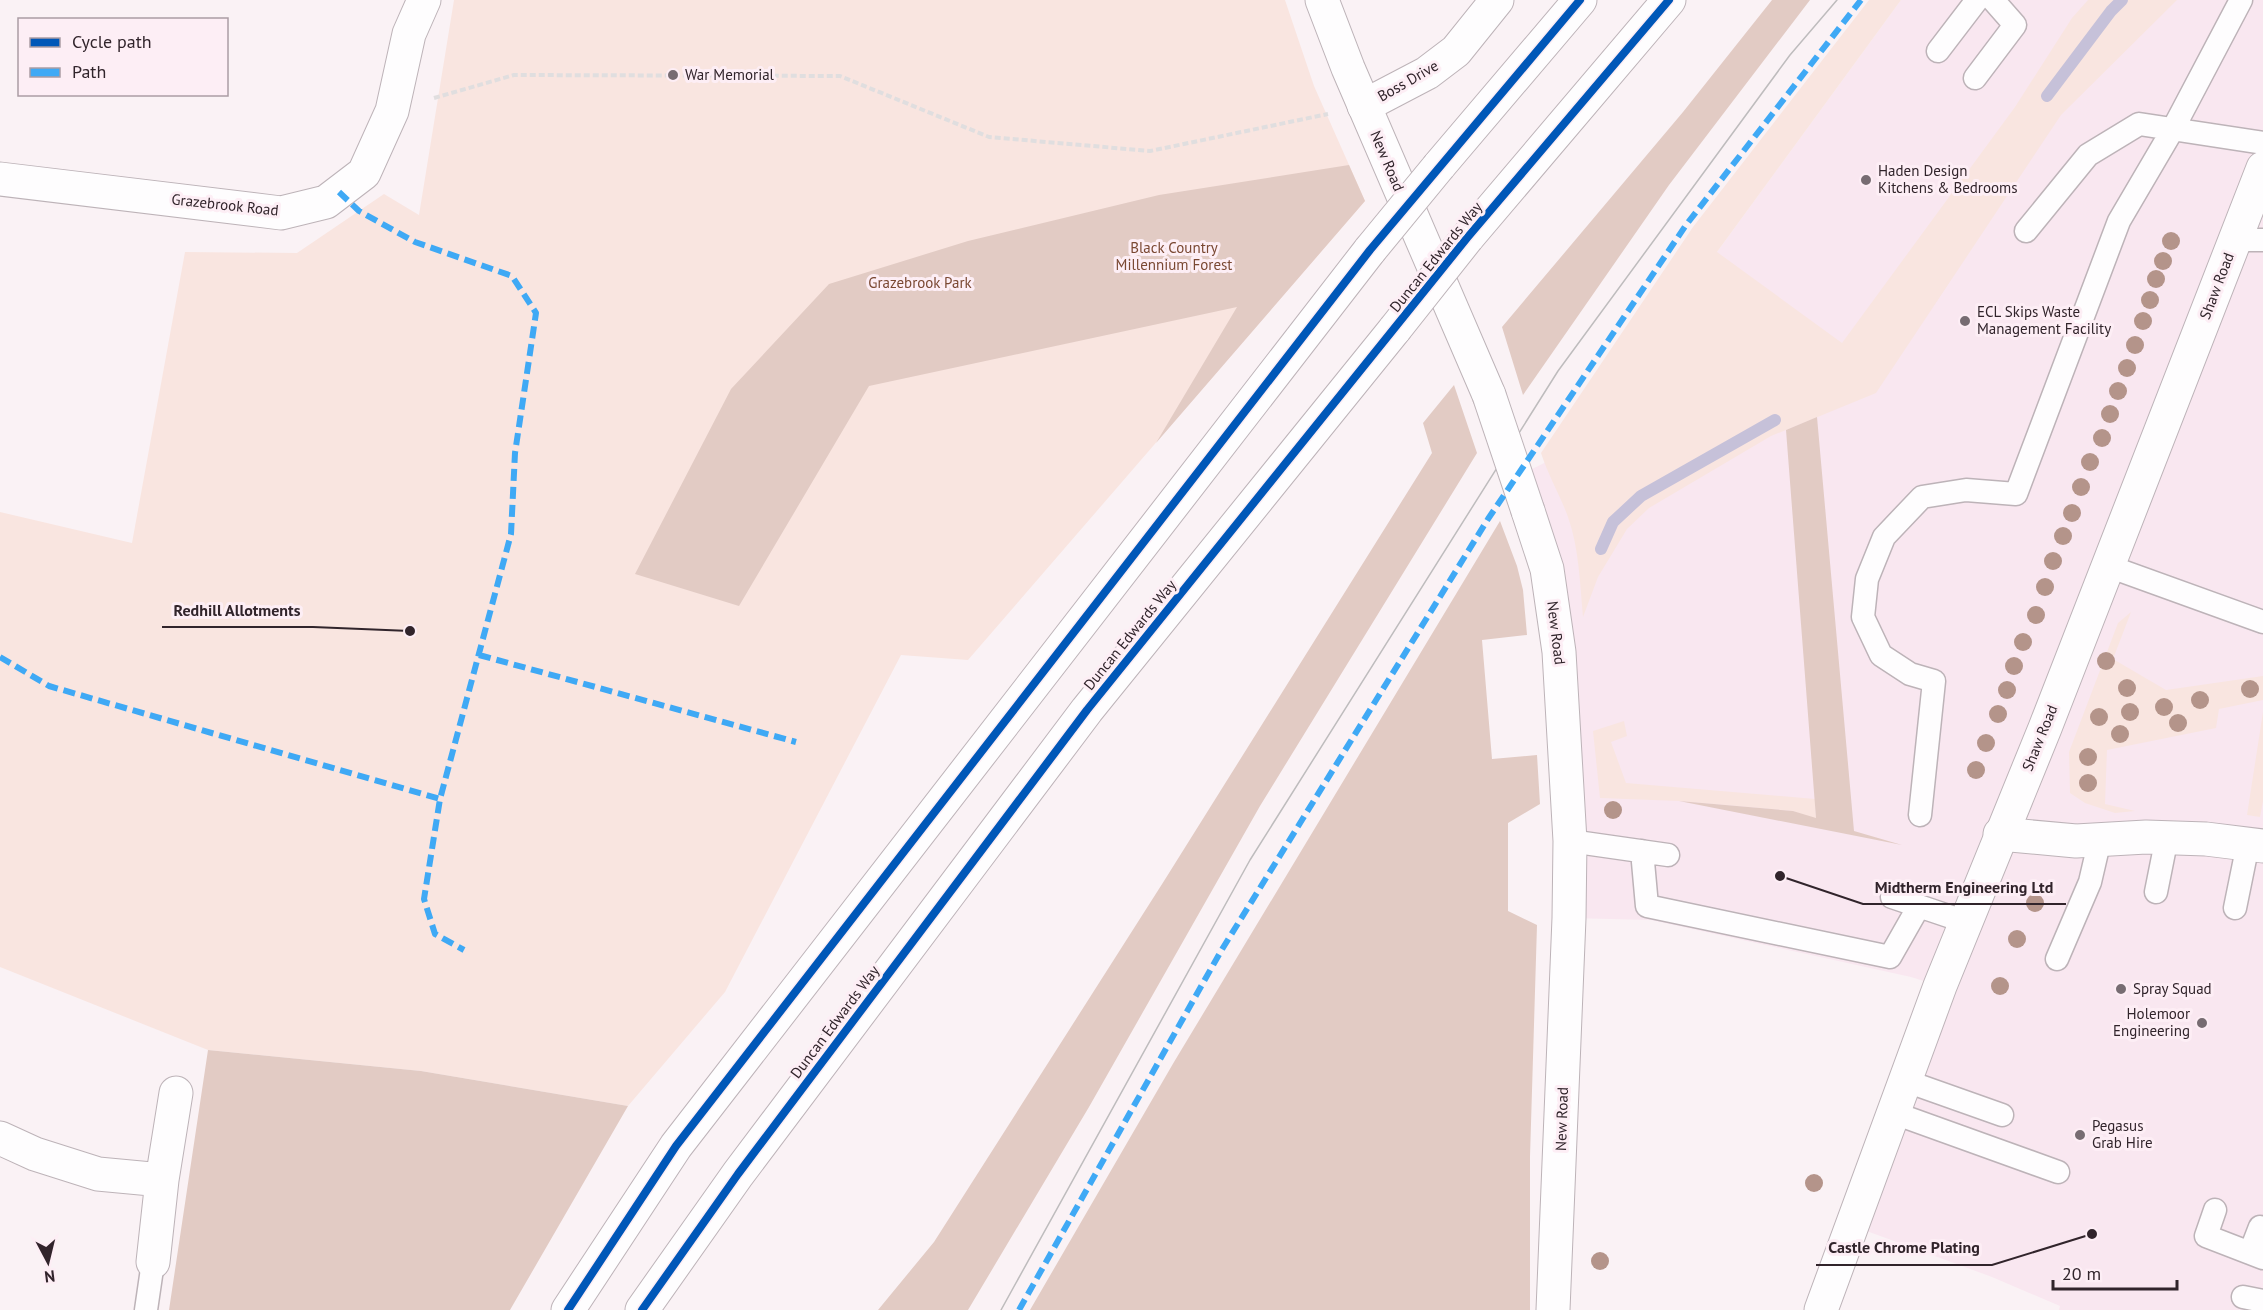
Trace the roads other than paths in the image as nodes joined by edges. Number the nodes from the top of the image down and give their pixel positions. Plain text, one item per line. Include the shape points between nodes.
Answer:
1 (424, 0) edge
2 (1322, 0) edge
3 (1497, 0) edge
4 (1580, 0) edge
5 (1668, 0) edge
6 (1977, 0) edge
7 (1993, 0) edge
8 (2241, 0) edge
9 (1938, 51) dead end
10 (1975, 78) dead end
11 (1364, 106) junction
12 (2173, 129) junction
13 (2263, 143) edge
14 (2263, 170) edge
15 (0, 179) edge
16 (2026, 231) dead end
17 (2249, 240) edge
18 (2108, 566) junction
19 (2263, 622) edge
20 (1920, 815) dead end
21 (2000, 834) junction
22 (2167, 837) junction
23 (2100, 839) junction
24 (1570, 841) junction
25 (2256, 845) edge
26 (1642, 851) junction
27 (1668, 855) dead end
28 (2156, 892) dead end
29 (1892, 897) dead end
30 (1919, 906) junction
31 (2235, 908) dead end
32 (1966, 922) junction
33 (2057, 959) dead end
34 (1906, 1081) junction
35 (176, 1093) dead end
36 (1894, 1113) junction
37 (2002, 1115) dead end
38 (0, 1138) edge
39 (2058, 1172) dead end
40 (162, 1180) junction
41 (2215, 1210) dead end
42 (2259, 1227) dead end
43 (2257, 1255) edge
44 (153, 1262) joint
45 (146, 1310) edge
46 (568, 1310) edge
47 (642, 1310) edge
48 (1554, 1310) edge
49 (1821, 1310) edge

1 - 15 main road, Grazebrook Road via 409,34 392,111 364,173 326,202 281,213
2 - 11 main road, New Road
3 - 11 main road, Boss Drive via 1456,51 1427,73
4 - 46 main road, bridge via 1370,250 676,1146
5 - 47 main road, Duncan Edwards Way, bridge via 1467,238 1087,710 738,1174
6 - 9 lane
7 - 10 lane via 2015,25
8 - 12 lane
11 - 24 main road, New Road, bridge via 1489,395 1547,569 1559,651
12 - 13 lane
12 - 16 lane via 2139,124 2088,155
12 - 20 lane via 2119,221 2016,494 1966,490 1922,497 1884,537 1867,579 1863,617 1881,655 1910,674 1934,681
14 - 17 main road, Shaw Road
17 - 18 main road, Shaw Road
18 - 19 lane via 2223,600
18 - 21 main road, Shaw Road
21 - 23 main road via 2076,841
21 - 32 main road, Shaw Road
22 - 23 main road
22 - 25 main road
22 - 28 lane
23 - 33 lane via 2090,882
24 - 26 lane
24 - 48 main road, New Road
25 - 31 lane
26 - 27 lane
26 - 30 lane via 1647,906 1890,957
29 - 30 lane
30 - 32 lane
32 - 34 main road, Shaw Road
34 - 36 main road, Shaw Road
34 - 37 lane
35 - 40 main road
36 - 39 lane
36 - 49 main road, Shaw Road
38 - 40 main road via 98,1174
40 - 44 main road
41 - 43 lane via 2206,1236
42 - 43 lane
44 - 45 lane

